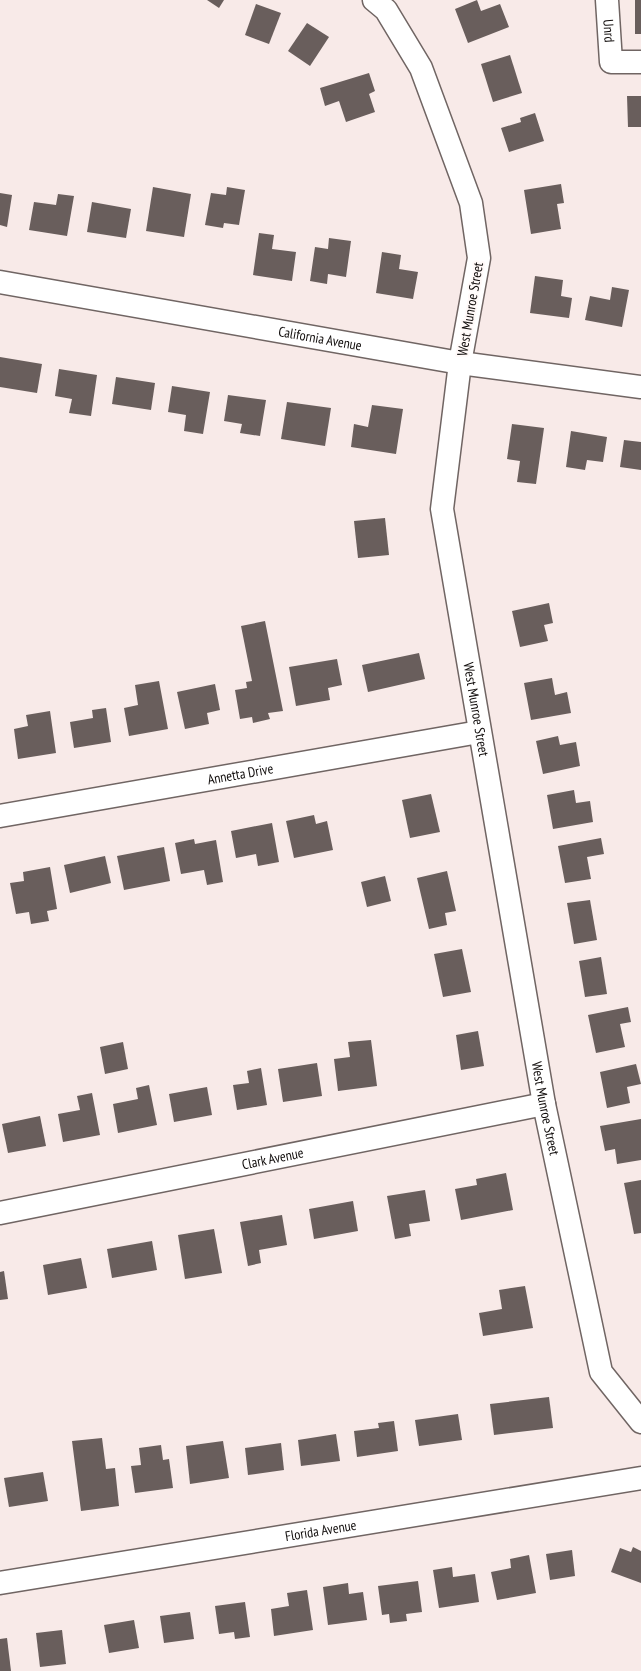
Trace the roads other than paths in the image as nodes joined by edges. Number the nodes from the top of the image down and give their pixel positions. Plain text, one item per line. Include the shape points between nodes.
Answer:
1 (374, 0) edge
2 (607, 0) edge
3 (641, 62) edge
4 (0, 282) edge
5 (460, 363) junction
6 (641, 387) edge
7 (480, 732) junction
8 (0, 816) edge
9 (544, 1104) junction
10 (0, 1213) edge
11 (641, 1422) edge
12 (641, 1478) edge
13 (0, 1583) edge

1 - 5 street, West Munroe Street via 386,10 421,68 471,203 479,258
2 - 3 street, Unrd via 611,62
4 - 5 street, California Avenue
5 - 6 street, California Avenue
5 - 7 street, West Munroe Street via 442,509
7 - 8 street, Annetta Drive
7 - 9 street, West Munroe Street
9 - 10 street, Clark Avenue
9 - 11 street, West Munroe Street via 601,1372
12 - 13 street, Florida Avenue

